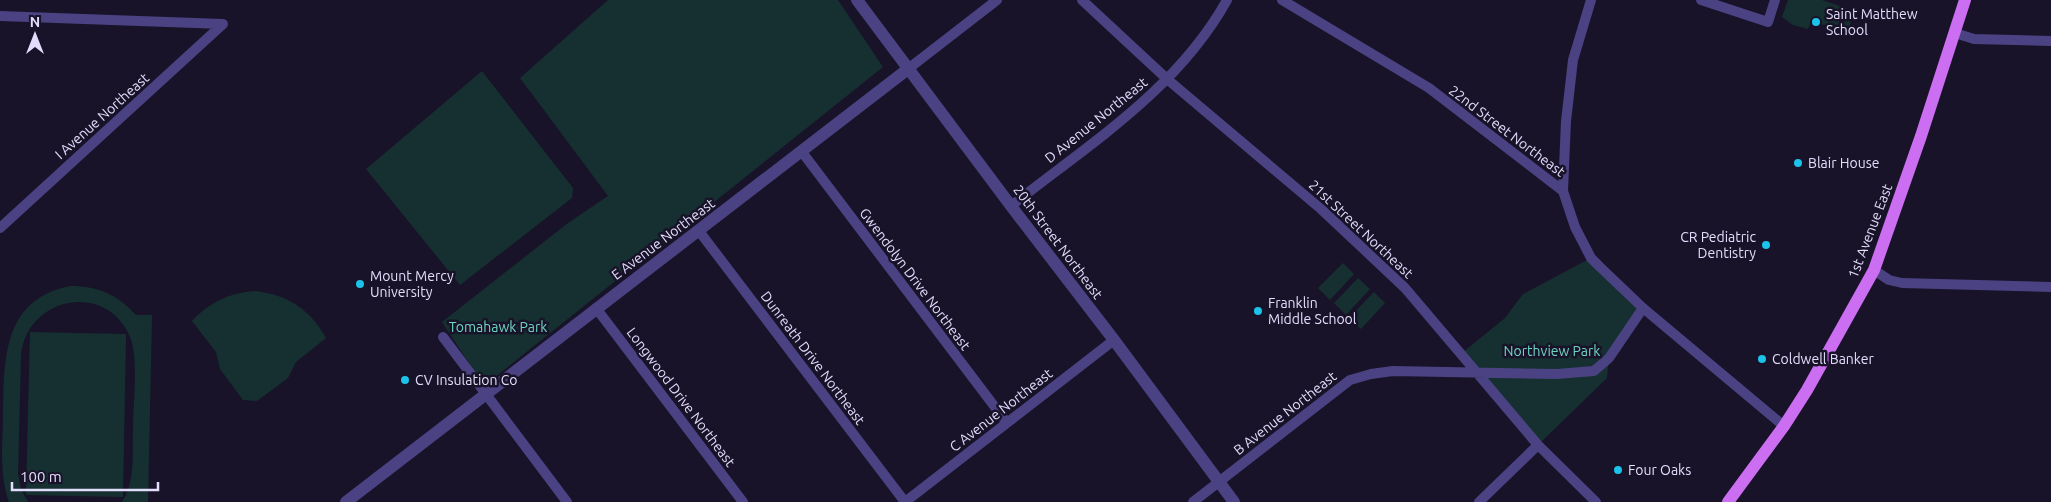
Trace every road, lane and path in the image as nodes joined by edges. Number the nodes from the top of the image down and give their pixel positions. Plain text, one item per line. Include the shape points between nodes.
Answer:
1 (858, 0) edge
2 (997, 0) edge
3 (1082, 0) edge
4 (1227, 0) edge
5 (1282, 0) edge
6 (1591, 0) edge
7 (1701, 0) edge
8 (1775, 0) edge
9 (1965, 0) edge
10 (0, 16) edge
11 (1955, 32) junction
12 (2051, 41) edge
13 (908, 69) junction
14 (1168, 79) junction
15 (802, 152) junction
16 (1563, 190) junction
17 (1011, 206) junction
18 (0, 228) edge
19 (699, 231) junction
20 (1874, 270) junction
21 (2051, 287) edge
22 (596, 308) junction
23 (1643, 308) junction
24 (443, 337) dead end
25 (1114, 340) junction
26 (1476, 372) junction
27 (487, 394) junction
28 (1007, 423) junction
29 (1784, 426) junction
30 (1538, 445) junction
31 (1219, 482) junction
32 (346, 502) edge
33 (567, 502) edge
34 (744, 502) edge
35 (905, 502) edge
36 (1193, 502) edge
37 (1234, 502) edge
38 (1478, 502) edge
39 (1596, 502) edge
40 (1728, 502) edge

1 - 13 street, 20th Street Northeast
2 - 13 street, E Avenue Northeast
3 - 14 street, 21st Street Northeast
4 - 14 street, D Avenue Northeast via 1197,46
5 - 16 street, 22nd Street Northeast via 1429,88
6 - 16 street via 1573,60
7 - 8 street via 1768,22
9 - 11 main road, 1st Avenue East
10 - 18 street, I Avenue Northeast via 223,24
11 - 12 street via 1974,39
11 - 20 main road, 1st Avenue East
13 - 15 street, E Avenue Northeast
13 - 17 street, 20th Street Northeast
14 - 17 street, D Avenue Northeast via 1138,108
14 - 26 street, 21st Street Northeast via 1321,209 1405,288
15 - 19 street, E Avenue Northeast
15 - 28 street, Gwendolyn Drive Northeast
16 - 23 street, 22nd Street Northeast via 1575,227 1591,258
17 - 25 street, 20th Street Northeast
19 - 22 street, E Avenue Northeast
19 - 35 street, Dunreath Drive Northeast
20 - 21 street via 1902,284
20 - 29 main road, 1st Avenue East
22 - 27 street, E Avenue Northeast
22 - 34 street, Longwood Drive Northeast
23 - 26 street, B Avenue Northeast via 1609,358 1594,371 1572,374
23 - 29 street, 22nd Street Northeast
24 - 27 street
25 - 28 street, C Avenue Northeast
25 - 31 street, 20th Street Northeast
26 - 30 street, 21st Street Northeast
26 - 31 street, B Avenue Northeast via 1393,371 1350,380
27 - 32 street, E Avenue Northeast
27 - 33 street
28 - 35 street, C Avenue Northeast
29 - 40 main road, 1st Avenue East
30 - 38 street
30 - 39 street, 21st Street Northeast
31 - 36 street, B Avenue Northeast
31 - 37 street, 20th Street Northeast

